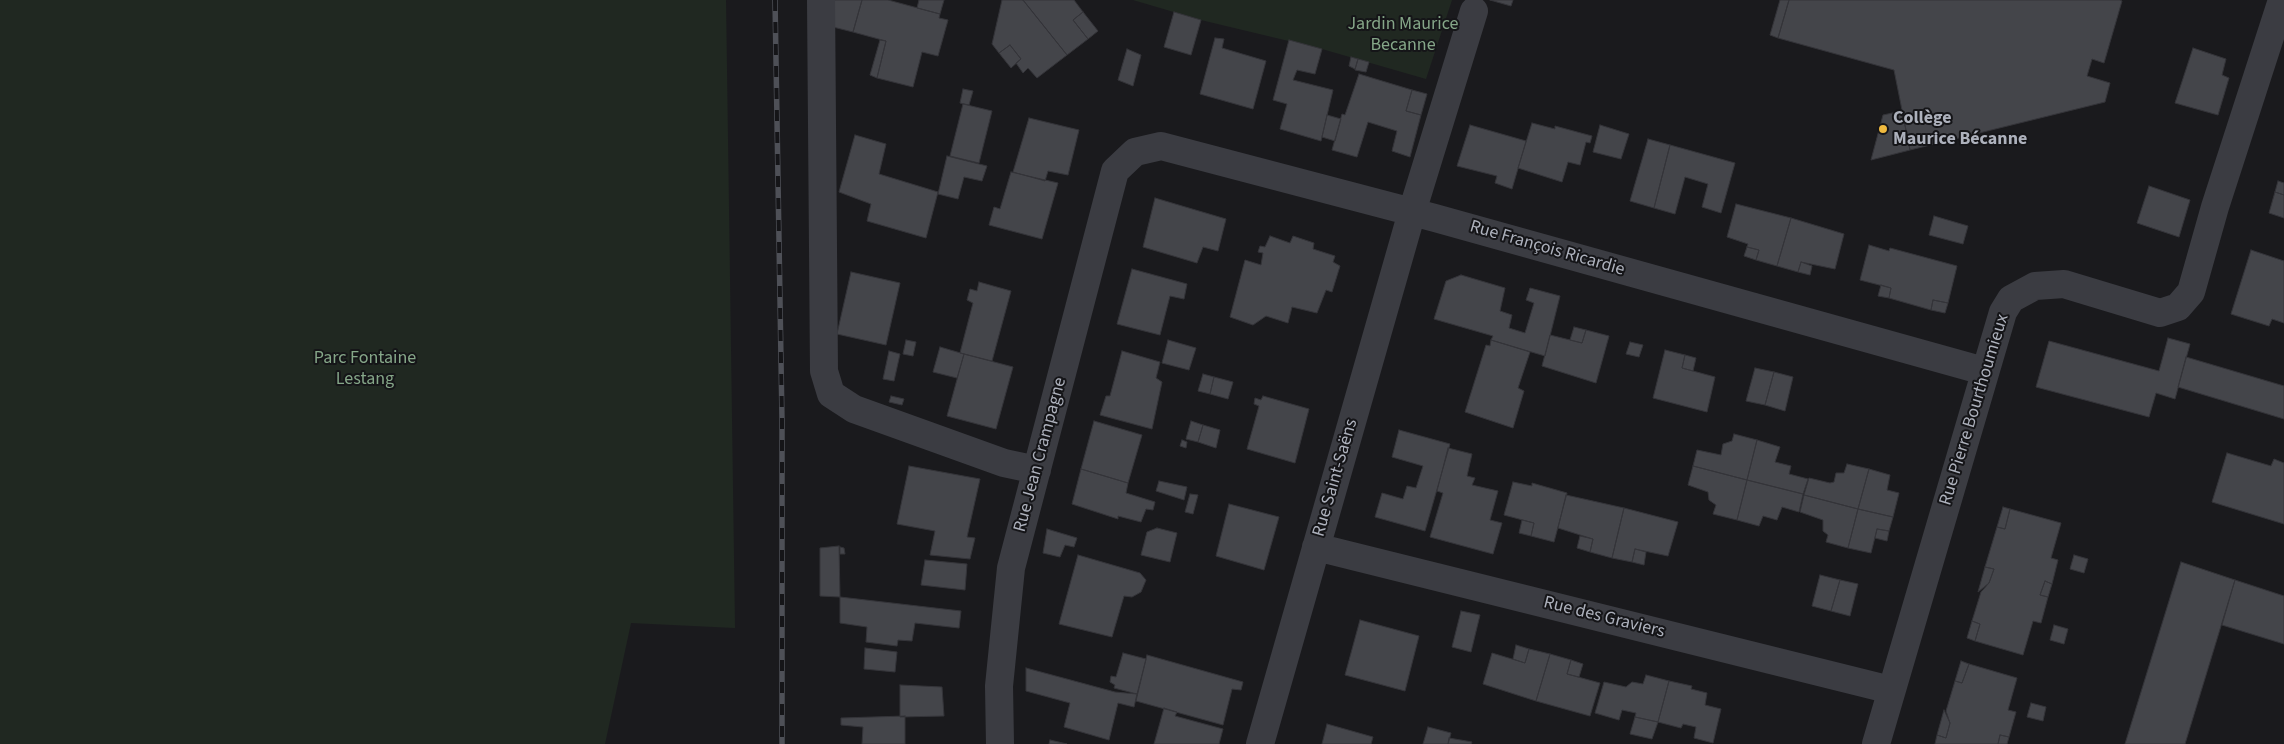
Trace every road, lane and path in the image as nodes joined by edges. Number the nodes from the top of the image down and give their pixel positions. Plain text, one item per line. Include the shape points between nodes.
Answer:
1 (821, 0) edge
2 (2282, 0) edge
3 (1474, 11) dead end
4 (1115, 171) joint
5 (1412, 212) junction
6 (1984, 371) junction
7 (1036, 470) junction
8 (1316, 547) junction
9 (1891, 690) junction
10 (1000, 744) edge
11 (1260, 744) edge
12 (1876, 744) edge

1 - 7 street via 824,371 831,394 854,409 1004,463
2 - 6 street, Rue Pierre Bourthoumieux via 2215,207 2192,292 2178,306 2160,313 2064,284 2035,286 2011,299 2003,312
3 - 5 street, Rue Saint-Saëns
4 - 5 street, Rue François Ricardie via 1135,152 1161,146
4 - 7 street, Rue Jean Crampagne
5 - 6 street, Rue François Ricardie
5 - 8 street, Rue Saint-Saëns
6 - 9 street, Rue Pierre Bourthoumieux
7 - 10 street, Rue Jean Crampagne via 1011,568 999,686
8 - 9 street, Rue des Graviers
8 - 11 street, Rue Saint-Saëns
9 - 12 street, Rue Pierre Bourthoumieux

